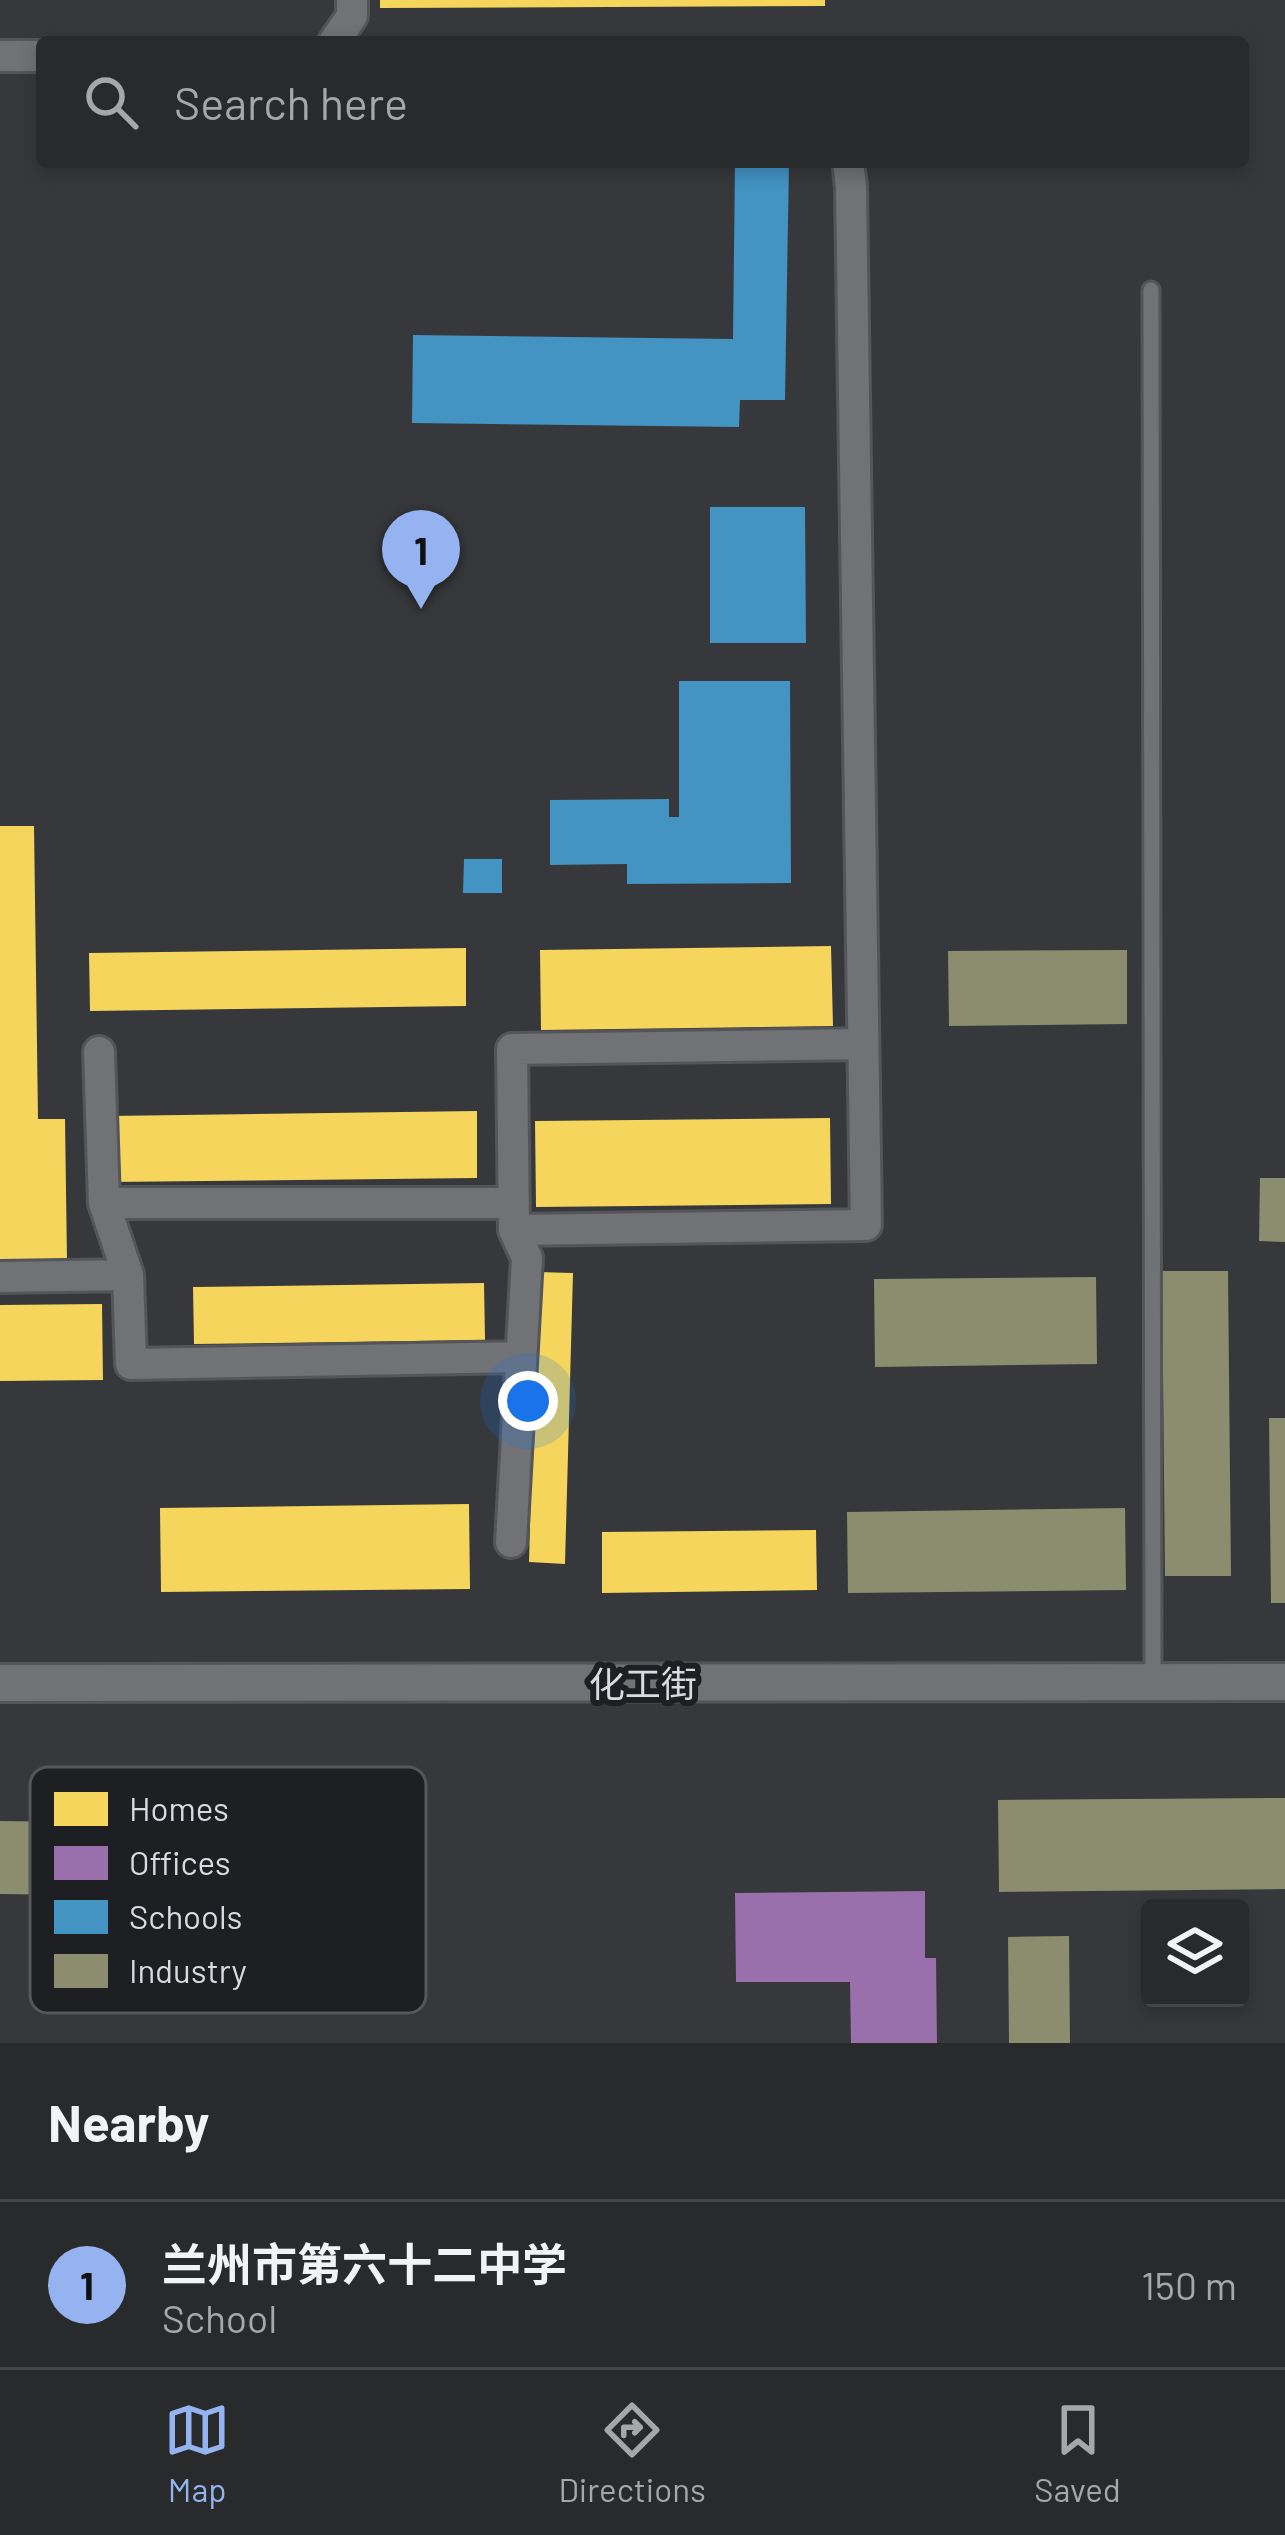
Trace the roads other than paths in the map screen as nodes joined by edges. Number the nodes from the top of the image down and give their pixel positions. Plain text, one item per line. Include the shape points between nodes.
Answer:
1 (352, 0) edge
2 (338, 36) edge
3 (0, 56) edge
4 (36, 56) edge
5 (848, 168) edge
6 (1151, 290) dead end
7 (863, 1044) junction
8 (99, 1052) dead end
9 (104, 1203) junction
10 (514, 1216) junction
11 (128, 1275) junction
12 (0, 1276) edge
13 (519, 1357) junction
14 (511, 1542) dead end
15 (1153, 1682) junction
16 (1285, 1682) edge
17 (0, 1683) edge

1 - 2 street
3 - 4 street
5 - 7 street
6 - 15 lane
7 - 10 street via 512,1049
7 - 10 street via 866,1225
8 - 9 street
9 - 10 street
9 - 11 street
10 - 13 street via 526,1258
11 - 12 street
11 - 13 street via 131,1364
13 - 14 street
15 - 16 street, 化工街
15 - 17 street, 化工街

